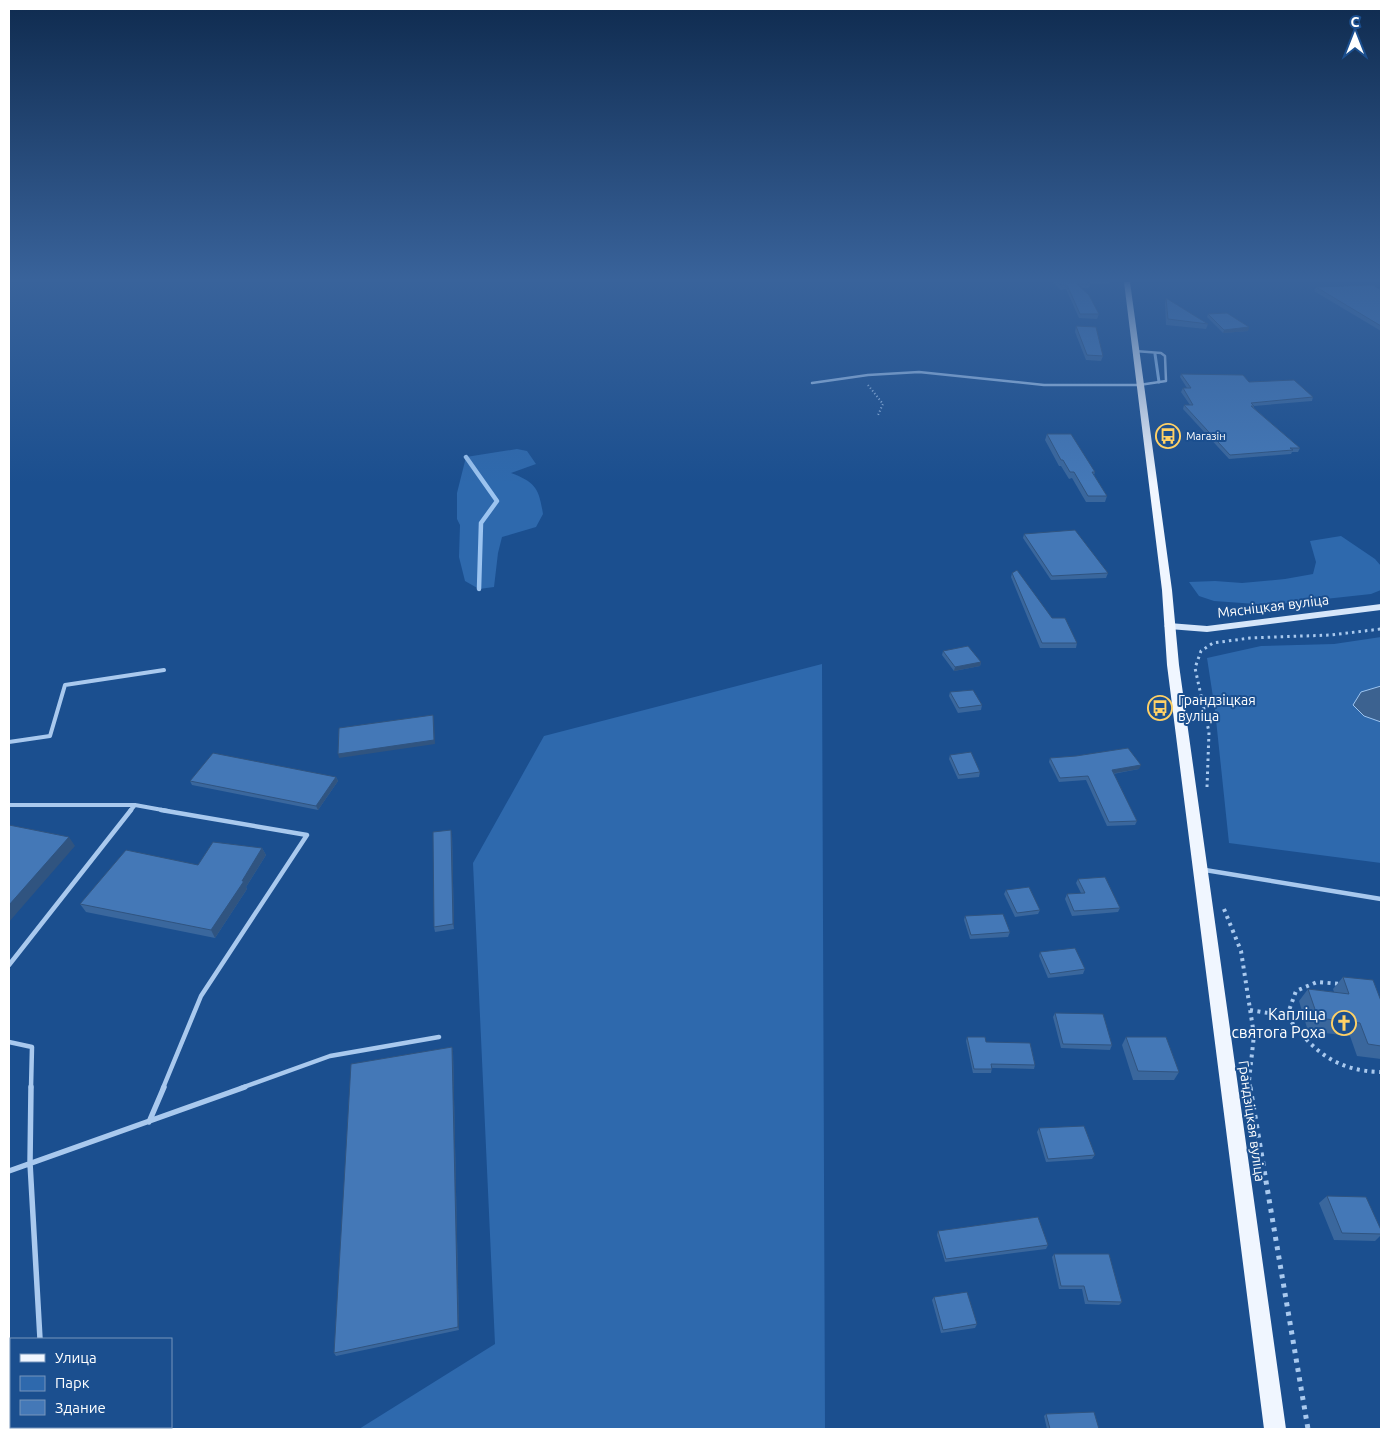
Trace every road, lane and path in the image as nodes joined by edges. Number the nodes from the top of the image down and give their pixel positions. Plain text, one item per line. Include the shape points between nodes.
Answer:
1 (1135, 350) joint
2 (868, 375) junction
3 (812, 383) dead end
4 (1139, 384) junction
5 (878, 415) dead end
6 (1381, 607) edge
7 (1169, 626) junction
8 (1381, 629) edge
9 (164, 670) dead end
10 (9, 742) edge
11 (1208, 797) dead end
12 (9, 805) edge
13 (135, 805) junction
14 (1200, 870) junction
15 (1219, 873) junction
16 (1381, 899) edge
17 (9, 965) edge
18 (1349, 984) edge
19 (1250, 1010) junction
20 (1286, 1016) junction
21 (439, 1037) dead end
22 (9, 1042) edge
23 (1381, 1072) edge
24 (148, 1122) junction
25 (30, 1163) junction
26 (9, 1171) edge
27 (40, 1338) edge
28 (1275, 1429) edge
29 (1308, 1429) edge

1 - 4 main road, Грандзіцкая вуліца
1 - 4 lane via 1165,356 1166,381
2 - 3 lane
2 - 4 lane via 919,372 1044,385
2 - 5 path via 864,381 883,404
4 - 7 main road, Грандзіцкая вуліца
6 - 7 main road, Мясніцкая вуліца via 1207,628
7 - 14 main road, Грандзіцкая вуліца
8 - 11 path via 1250,638 1213,643 1201,651 1195,668 1208,732
9 - 10 lane via 66,684 50,736
12 - 13 lane
13 - 17 lane
13 - 24 lane via 308,835 201,996
14 - 15 lane
14 - 28 main road, Грандзіцкая вуліца
15 - 16 lane
15 - 19 path via 1223,908 1241,951
18 - 20 path via 1317,982 1296,991
19 - 20 path
19 - 29 path via 1254,1035 1249,1081
20 - 23 path via 1318,1051 1342,1066
21 - 24 lane via 330,1056
22 - 25 lane via 32,1047
24 - 25 lane
25 - 26 lane
25 - 27 lane

